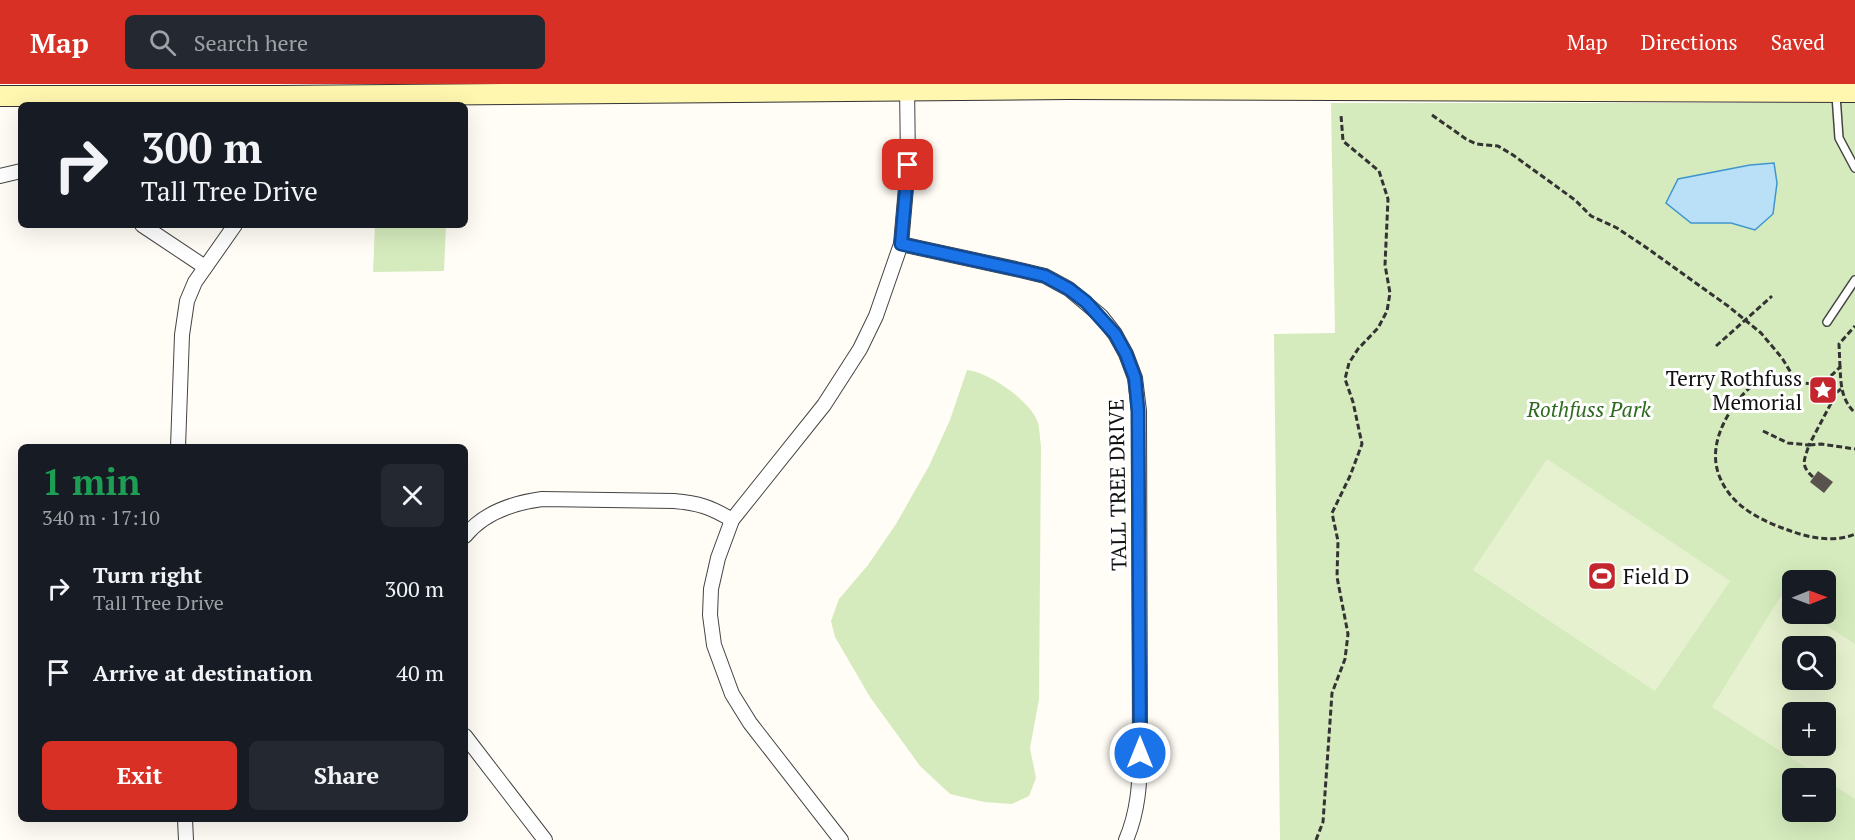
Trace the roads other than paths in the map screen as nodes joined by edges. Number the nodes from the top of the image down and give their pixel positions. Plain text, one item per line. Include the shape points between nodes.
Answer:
1 (907, 88) edge
2 (182, 90) edge
3 (1846, 92) edge
4 (0, 96) edge
5 (278, 101) edge
6 (1855, 168) edge
7 (18, 172) edge
8 (0, 176) edge
9 (146, 228) edge
10 (233, 228) edge
11 (901, 244) junction
12 (205, 267) junction
13 (1855, 280) edge
14 (1827, 322) dead end
15 (178, 444) edge
16 (732, 520) junction
17 (468, 533) edge
18 (468, 740) edge
19 (185, 822) edge
20 (186, 840) edge
21 (545, 840) edge
22 (841, 840) edge
23 (1126, 840) edge

1 - 3 main road
1 - 5 main road
1 - 11 street via 908,165
2 - 4 main road
2 - 5 main road
3 - 6 lane via 1839,138
7 - 8 street
9 - 12 street
10 - 12 street
11 - 16 street via 876,316 843,377
11 - 23 street, TALL TREE DRIVE via 1045,276 1086,302 1115,334 1126,354 1135,378 1138,411 1140,741 1140,787
12 - 15 street via 195,282 183,317
13 - 14 lane
16 - 17 street via 695,503 542,499 502,509
16 - 22 street via 711,589 712,635 721,669 750,723
18 - 21 street
19 - 20 street

